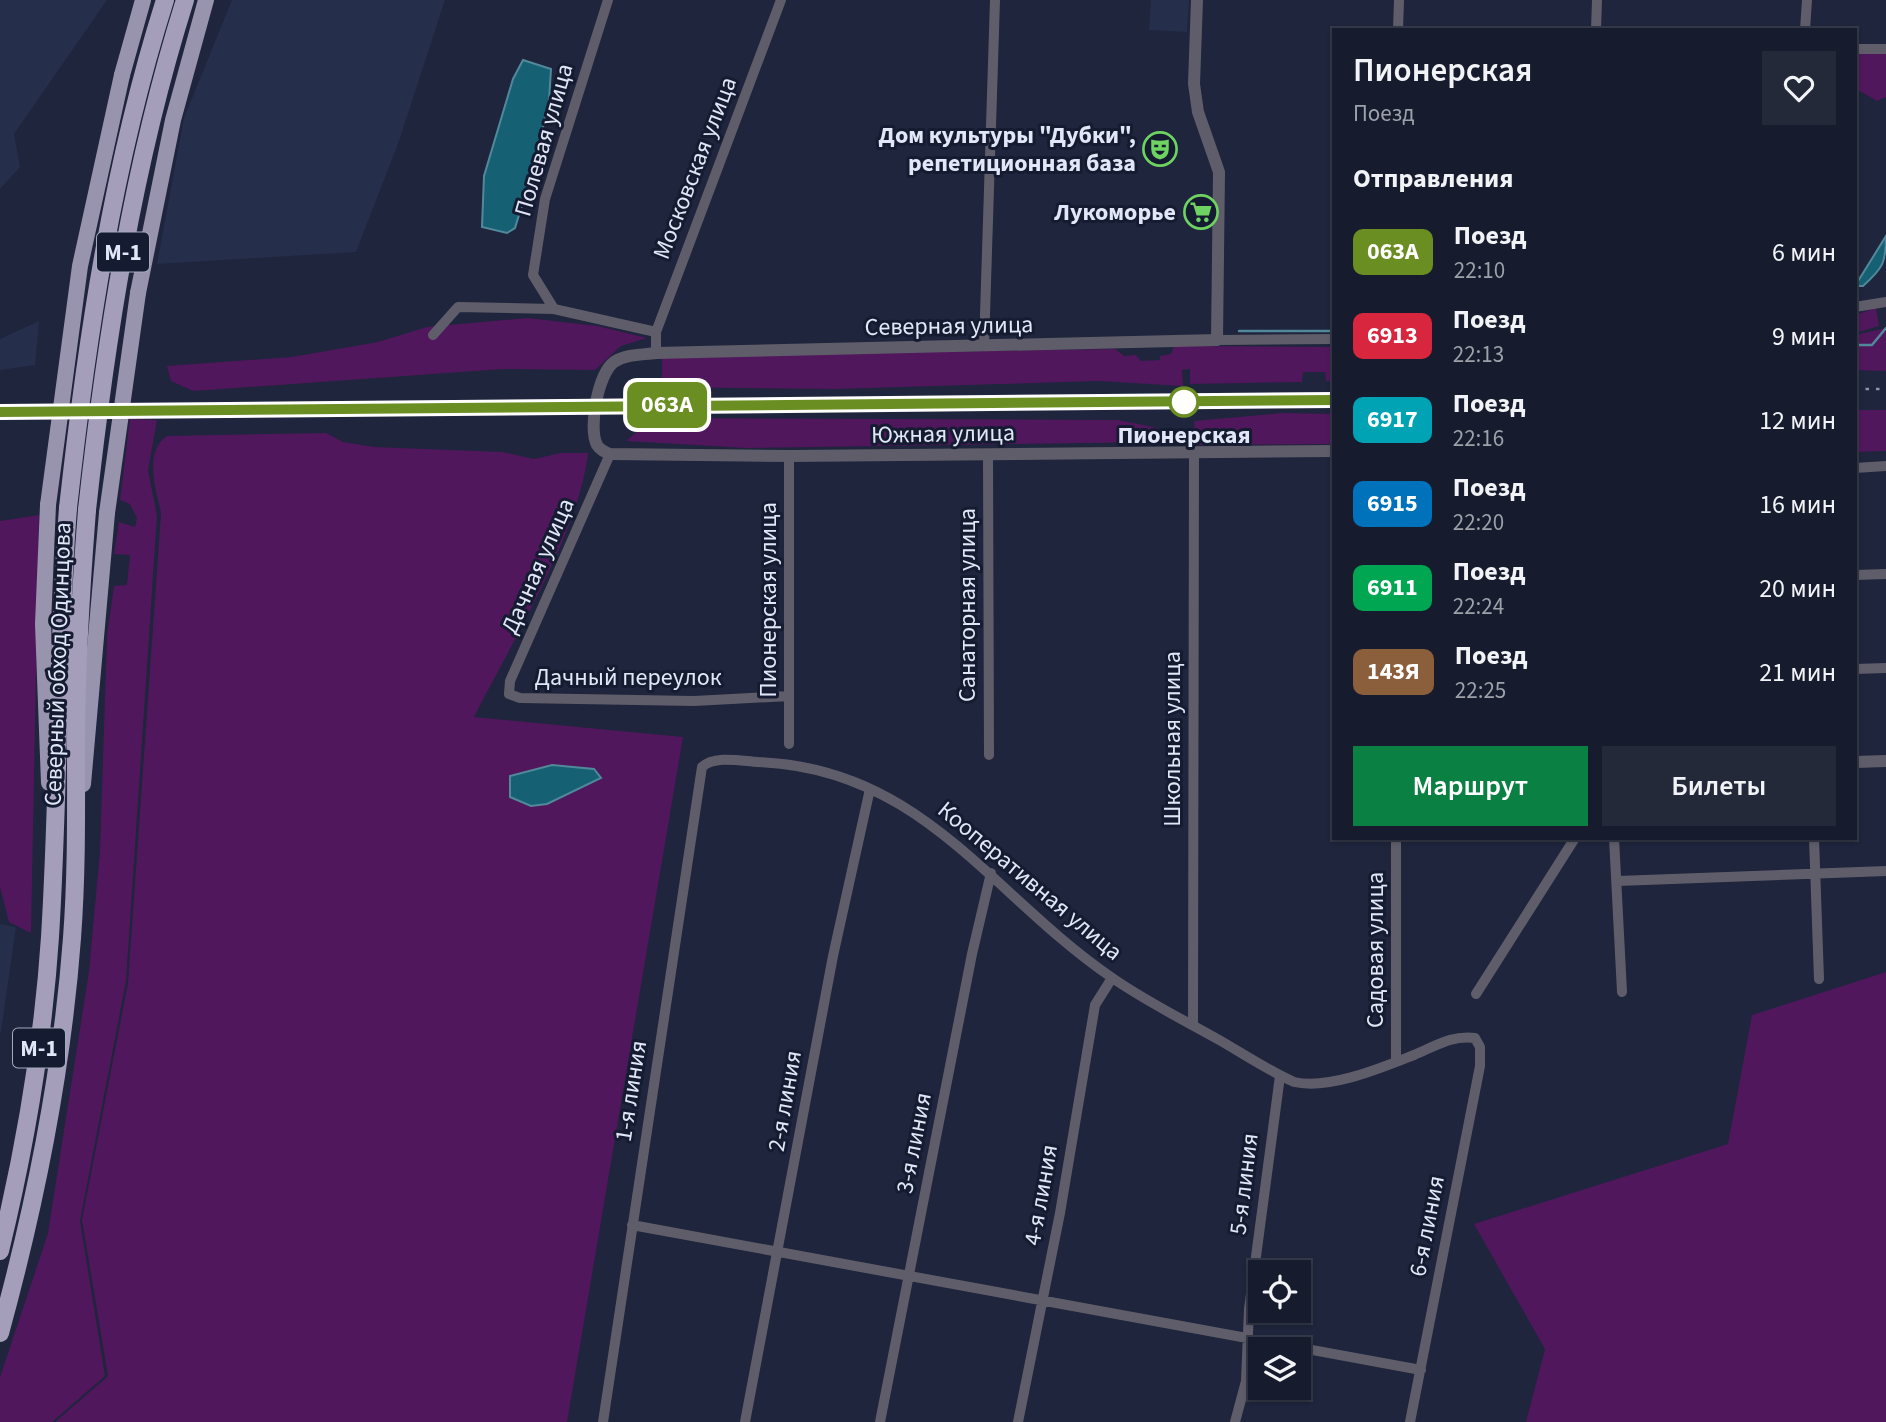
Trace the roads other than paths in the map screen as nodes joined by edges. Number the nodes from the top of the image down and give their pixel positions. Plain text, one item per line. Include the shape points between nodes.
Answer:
1 (143, 0) edge
2 (165, 0) edge
3 (185, 0) edge
4 (206, 0) edge
5 (608, 0) edge
6 (781, 0) edge
7 (995, 0) edge
8 (1197, 0) edge
9 (1399, 0) edge
10 (1597, 0) edge
11 (1807, 0) edge
12 (1398, 28) edge
13 (1596, 28) edge
14 (1805, 28) edge
15 (1857, 49) edge
16 (1886, 49) edge
17 (1884, 299) edge
18 (1857, 306) edge
19 (554, 309) junction
20 (656, 332) junction
21 (433, 335) dead end
22 (1332, 339) edge
23 (1217, 340) junction
24 (984, 346) junction
25 (656, 353) junction
26 (1332, 451) edge
27 (1194, 452) junction
28 (610, 454) junction
29 (988, 454) junction
30 (789, 456) junction
31 (1886, 466) edge
32 (1857, 468) edge
33 (1886, 574) edge
34 (1857, 575) edge
35 (1886, 668) edge
36 (1857, 669) edge
37 (509, 694) joint
38 (789, 696) junction
39 (789, 744) dead end
40 (989, 755) dead end
41 (1886, 761) edge
42 (1857, 762) edge
43 (702, 767) joint
44 (870, 789) junction
45 (1396, 840) edge
46 (1574, 840) edge
47 (1615, 840) edge
48 (1814, 840) edge
49 (52, 842) junction
50 (77, 842) junction
51 (1886, 871) edge
52 (991, 873) junction
53 (1815, 875) junction
54 (1618, 881) junction
55 (1112, 978) junction
56 (1819, 979) dead end
57 (1622, 992) dead end
58 (1476, 994) dead end
59 (1193, 1025) junction
60 (1475, 1038) joint
61 (1396, 1061) junction
62 (1280, 1076) junction
63 (632, 1225) junction
64 (0, 1251) edge
65 (780, 1252) junction
66 (909, 1276) junction
67 (1043, 1301) junction
68 (0, 1332) edge
69 (1246, 1338) junction
70 (1421, 1370) junction
71 (603, 1422) edge
72 (745, 1422) edge
73 (880, 1422) edge
74 (1018, 1422) edge
75 (1235, 1422) edge
76 (1410, 1422) edge

1 - 49 main road, bridge via 80,266 48,505 44,677
2 - 49 highway, Северный обход Одинцова / М-1, bridge via 134,110 101,270 68,508
3 - 50 highway, Северный обход Одинцова / М-1, bridge via 152,115 102,384 78,643
4 - 50 main road, bridge via 173,120 140,277 107,513
5 - 19 street, Полевая улица via 545,199 533,275
6 - 20 street, Московская улица
7 - 24 street
8 - 23 street via 1194,84 1198,112 1219,172
9 - 12 street
10 - 13 street
11 - 14 street
15 - 16 street
17 - 18 street
19 - 20 street
19 - 21 street via 458,307
20 - 25 street, Московская улица
22 - 23 street, Северная улица
23 - 24 street, Северная улица
24 - 25 street, Северная улица
25 - 28 street, Северная улица via 624,357 611,364 599,383 596,442
26 - 27 street, Южная улица
27 - 29 street, Южная улица
27 - 59 street, Школьная улица
28 - 30 street, Южная улица
28 - 37 street, Дачная улица via 510,681
29 - 30 street, Южная улица
29 - 40 street, Санаторная улица
30 - 38 street, Пионерская улица
31 - 32 street
33 - 34 street
35 - 36 street
37 - 38 street, Дачный переулок via 520,698 694,701
38 - 39 street, Пионерская улица
41 - 42 street
43 - 44 street, Кооперативная улица via 714,760 788,763
43 - 63 street, 1-я линия
44 - 52 street, Кооперативная улица via 920,816
44 - 65 street, 2-я линия
45 - 61 street, Садовая улица
46 - 58 street
47 - 54 street
48 - 53 street
49 - 64 highway, Северный обход Одинцова / М-1 via 50,936 37,1064
50 - 68 highway, Северный обход Одинцова / М-1 via 66,1005 53,1106
51 - 53 street
52 - 55 street, Кооперативная улица via 1042,923
52 - 66 street, 3-я линия
53 - 54 street
53 - 56 street
54 - 57 street
55 - 59 street, Кооперативная улица
55 - 67 street, 4-я линия via 1095,1005
59 - 62 street, Кооперативная улица
60 - 61 street, Кооперативная улица via 1444,1040
60 - 70 street, 6-я линия via 1480,1066
61 - 62 street, Кооперативная улица via 1310,1086
62 - 69 street, 5-я линия
63 - 65 street
63 - 71 street, 1-я линия
65 - 66 street
65 - 72 street, 2-я линия
66 - 67 street
66 - 73 street, 3-я линия
67 - 69 street
67 - 74 street, 4-я линия
69 - 70 street
69 - 75 street, 5-я линия via 1245,1381
70 - 76 street, 6-я линия

